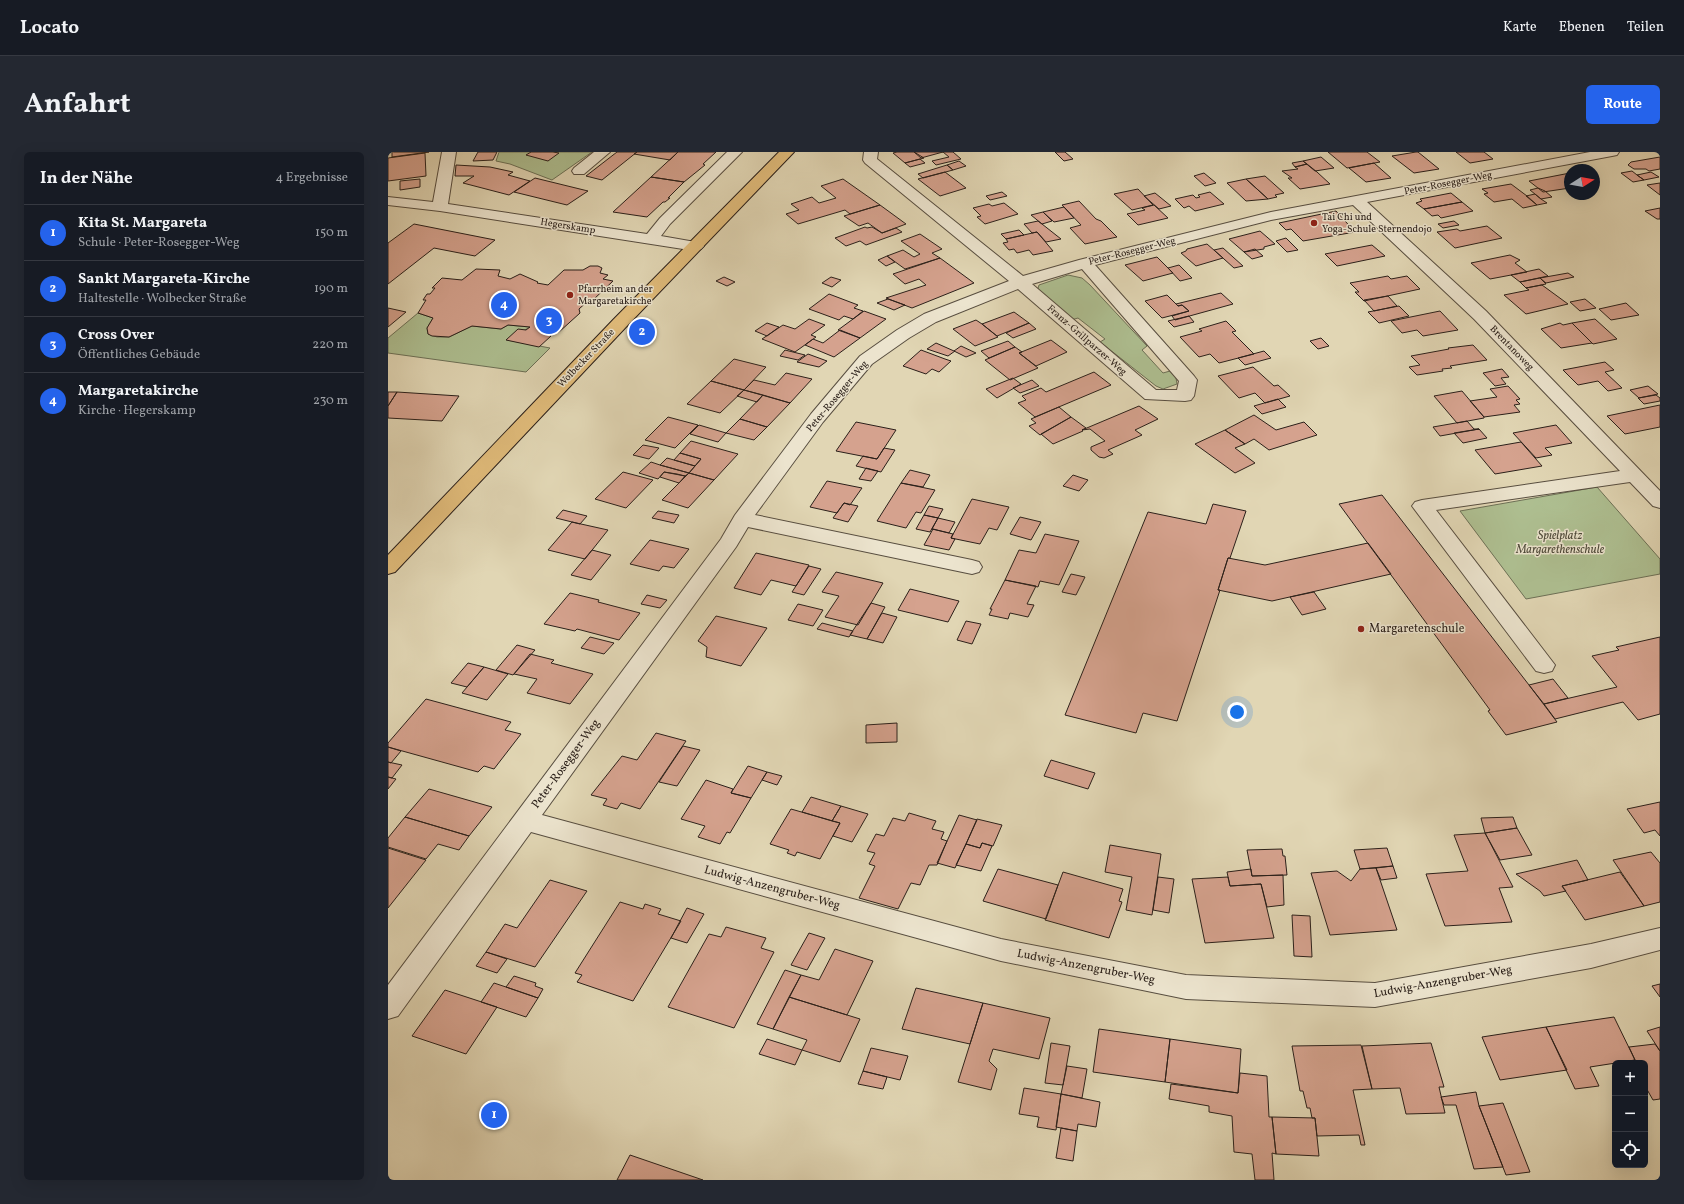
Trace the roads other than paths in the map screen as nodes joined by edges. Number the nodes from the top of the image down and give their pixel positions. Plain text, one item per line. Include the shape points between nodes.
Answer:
1 (449, 152) edge
2 (603, 152) edge
3 (735, 152) edge
4 (787, 152) edge
5 (871, 152) edge
6 (1612, 152) edge
7 (579, 171) dead end
8 (388, 201) edge
9 (1357, 201) junction
10 (440, 207) junction
11 (651, 239) junction
12 (696, 246) junction
13 (1085, 263) junction
14 (1020, 282) junction
15 (1634, 475) junction
16 (1660, 502) edge
17 (742, 519) junction
18 (388, 567) edge
19 (972, 567) dead end
20 (1544, 665) dead end
21 (524, 820) junction
22 (1660, 939) edge
23 (388, 1007) edge

1 - 10 street
2 - 7 street
3 - 11 street via 665,221
4 - 12 main road, Wolbecker Straße
5 - 14 street, Franz-Grillparzer-Weg via 870,160
6 - 9 street, Peter-Rosegger-Weg
8 - 10 street, Hegerskamp
9 - 13 street, Peter-Rosegger-Weg via 1271,216
9 - 15 street, Brentanoweg via 1480,315
10 - 11 street, Hegerskamp
11 - 12 street, Hegerskamp
12 - 18 main road, Wolbecker Straße
13 - 14 street, Peter-Rosegger-Weg
13 - 14 street, Franz-Grillparzer-Weg via 1188,380 1185,396 1151,395
14 - 17 street, Peter-Rosegger-Weg via 930,318 866,360 817,418
15 - 16 street, Brentanoweg
15 - 20 street via 1422,506
17 - 19 street
17 - 21 street, Peter-Rosegger-Weg via 729,542
21 - 22 street, Ludwig-Anzengruber-Weg via 1001,950 1186,987 1376,995 1591,956
21 - 23 street, Peter-Rosegger-Weg

